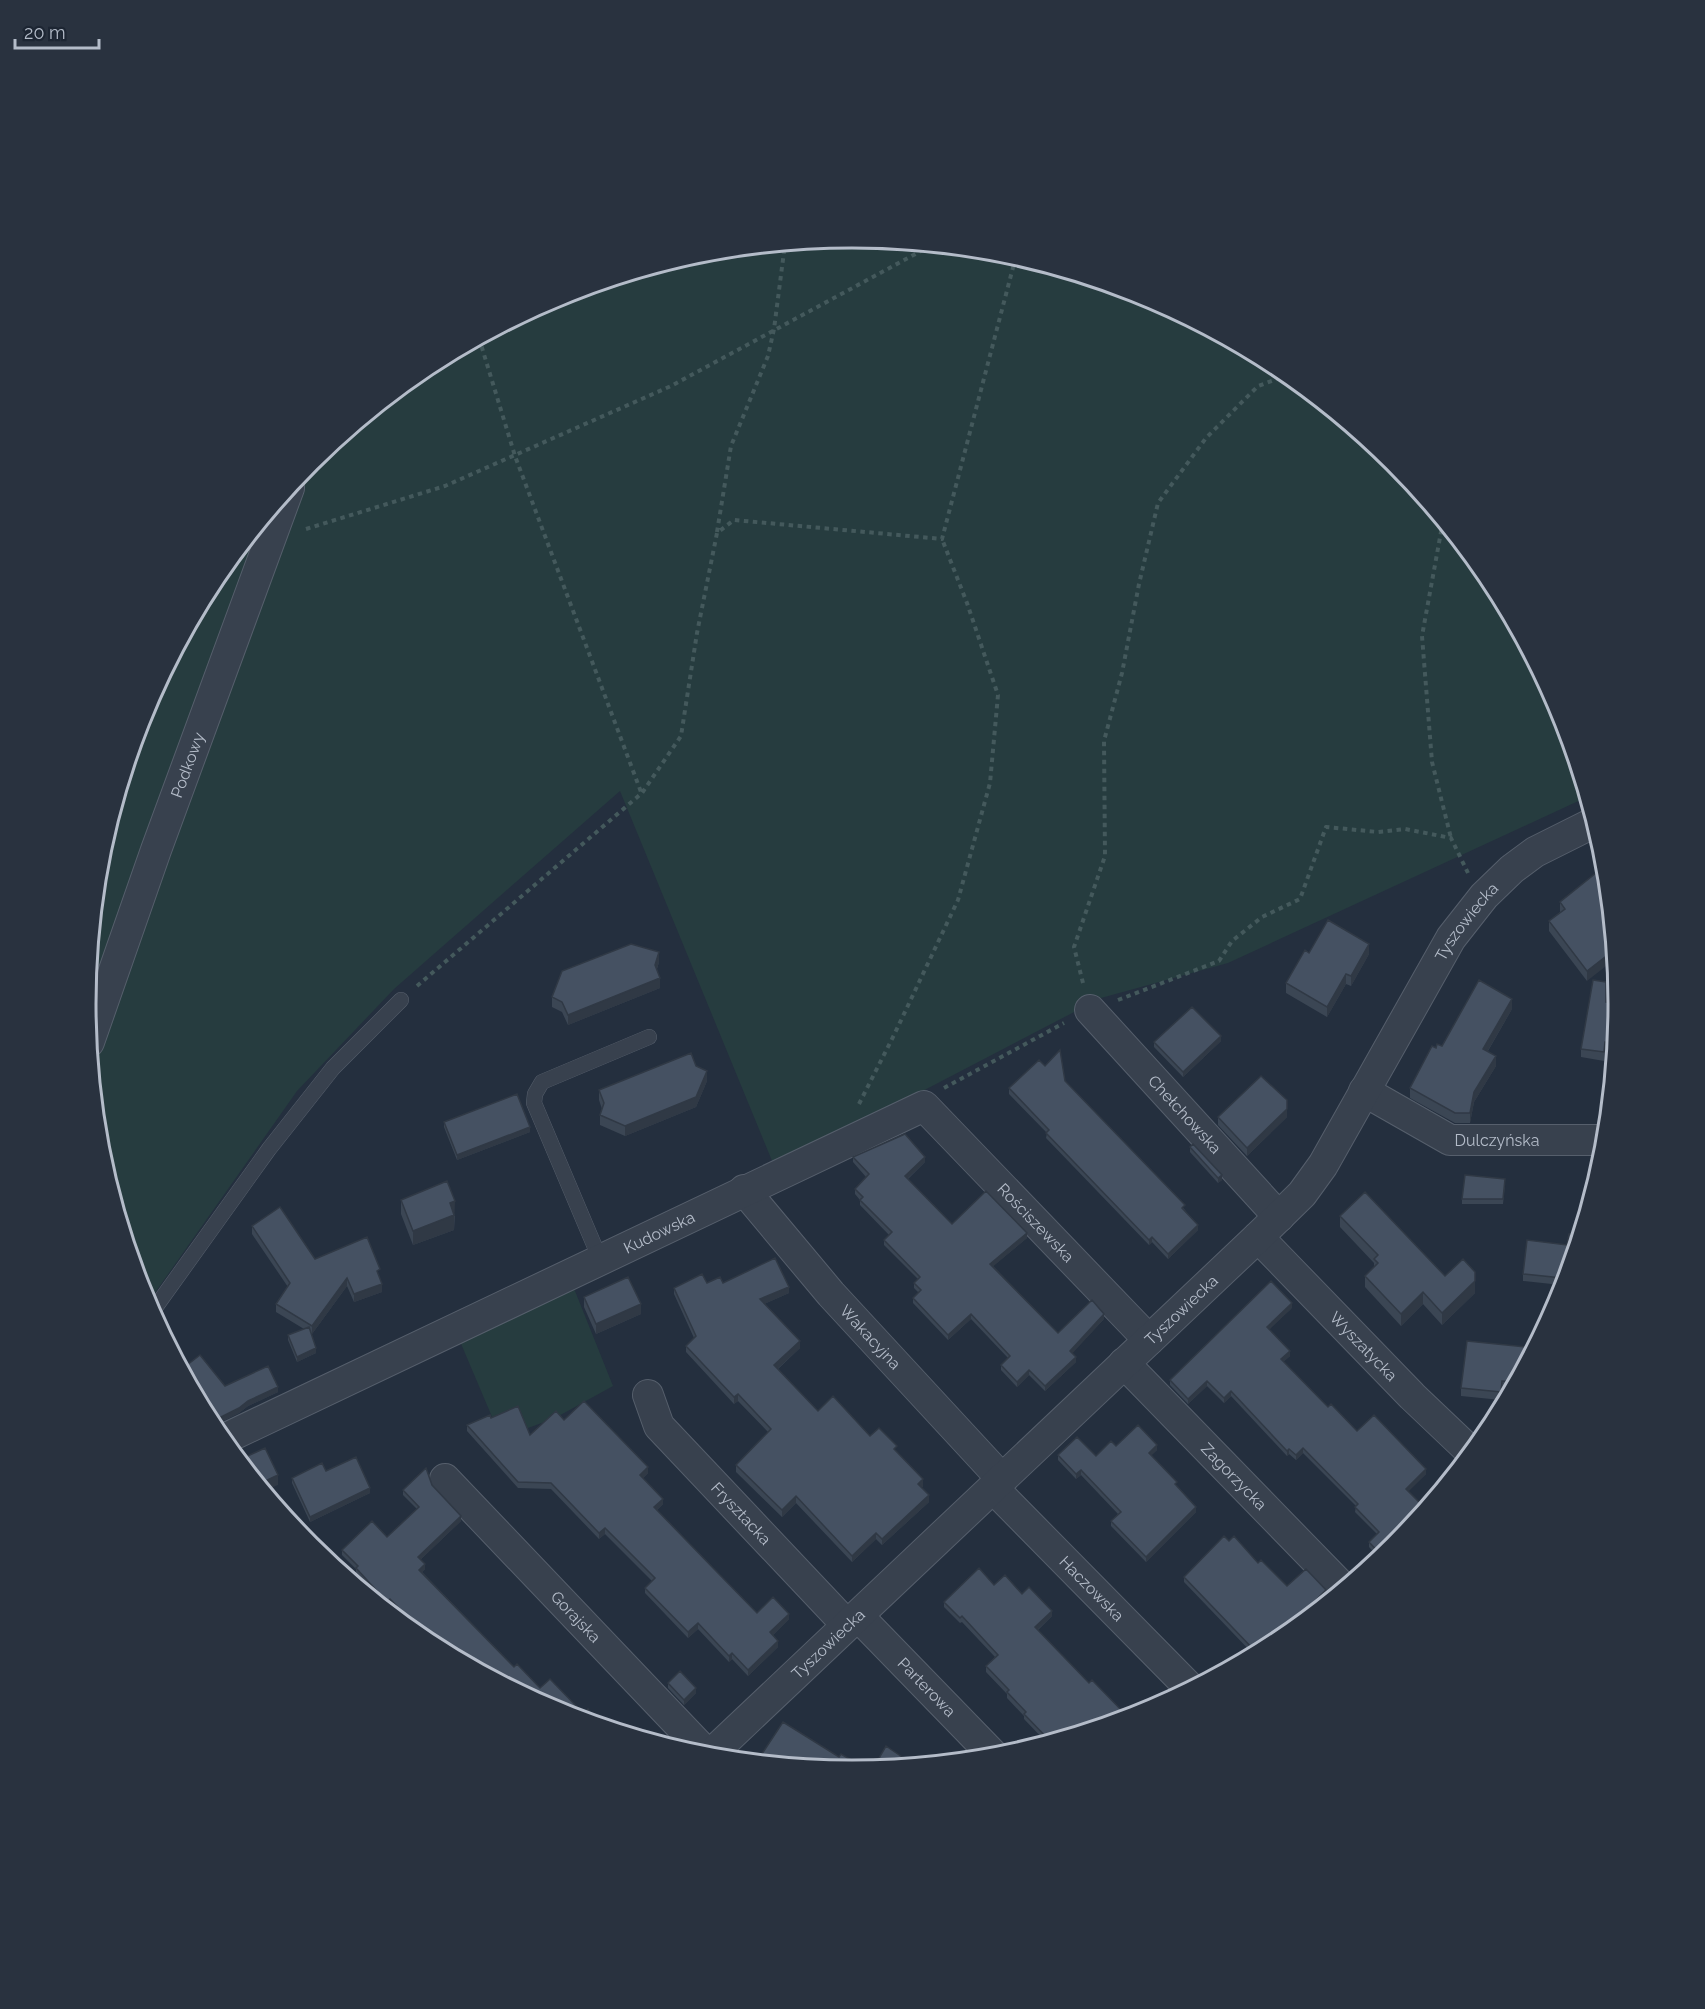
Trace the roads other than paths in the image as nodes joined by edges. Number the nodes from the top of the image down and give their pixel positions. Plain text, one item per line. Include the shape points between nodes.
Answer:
1 (281, 510) edge
2 (1587, 826) edge
3 (401, 1000) road end
4 (1090, 1010) road end
5 (97, 1020) edge
6 (649, 1037) dead end
7 (1364, 1091) junction
8 (924, 1106) joint
9 (1596, 1140) edge
10 (744, 1190) junction
11 (1279, 1217) junction
12 (1258, 1237) junction
13 (600, 1259) junction
14 (158, 1303) edge
15 (1149, 1340) junction
16 (1124, 1364) junction
17 (648, 1395) dead end
18 (231, 1436) edge
19 (1466, 1447) edge
20 (444, 1479) dead end
21 (998, 1483) junction
22 (1339, 1583) edge
23 (852, 1620) junction
24 (1186, 1684) edge
25 (695, 1744) edge
26 (717, 1748) edge
27 (986, 1749) edge

1 - 5 street, Podkowy
2 - 7 street, Tyszowiecka via 1535,852 1484,896 1451,938
3 - 14 lane via 333,1068 269,1149
4 - 11 street, Chełchowska
6 - 13 lane via 542,1082 535,1094 534,1103
7 - 9 street, Dulczyńska via 1450,1140
7 - 11 street, Tyszowiecka via 1323,1165
8 - 10 street, Kudowska
8 - 15 street, Rościszewska
10 - 13 street, Kudowska
10 - 21 street, Wakacyjna
11 - 12 street, Tyszowiecka
12 - 15 street, Tyszowiecka
12 - 19 street, Wyszatycka
13 - 18 street, Kudowska
15 - 16 street, Tyszowiecka
16 - 21 street, Tyszowiecka
16 - 22 street, Zagorzycka
17 - 23 street, Frysztacka via 659,1426
20 - 25 street, Gorajska
21 - 23 street, Tyszowiecka
21 - 24 street, Haczowska
23 - 26 street, Tyszowiecka
23 - 27 street, Parterowa

